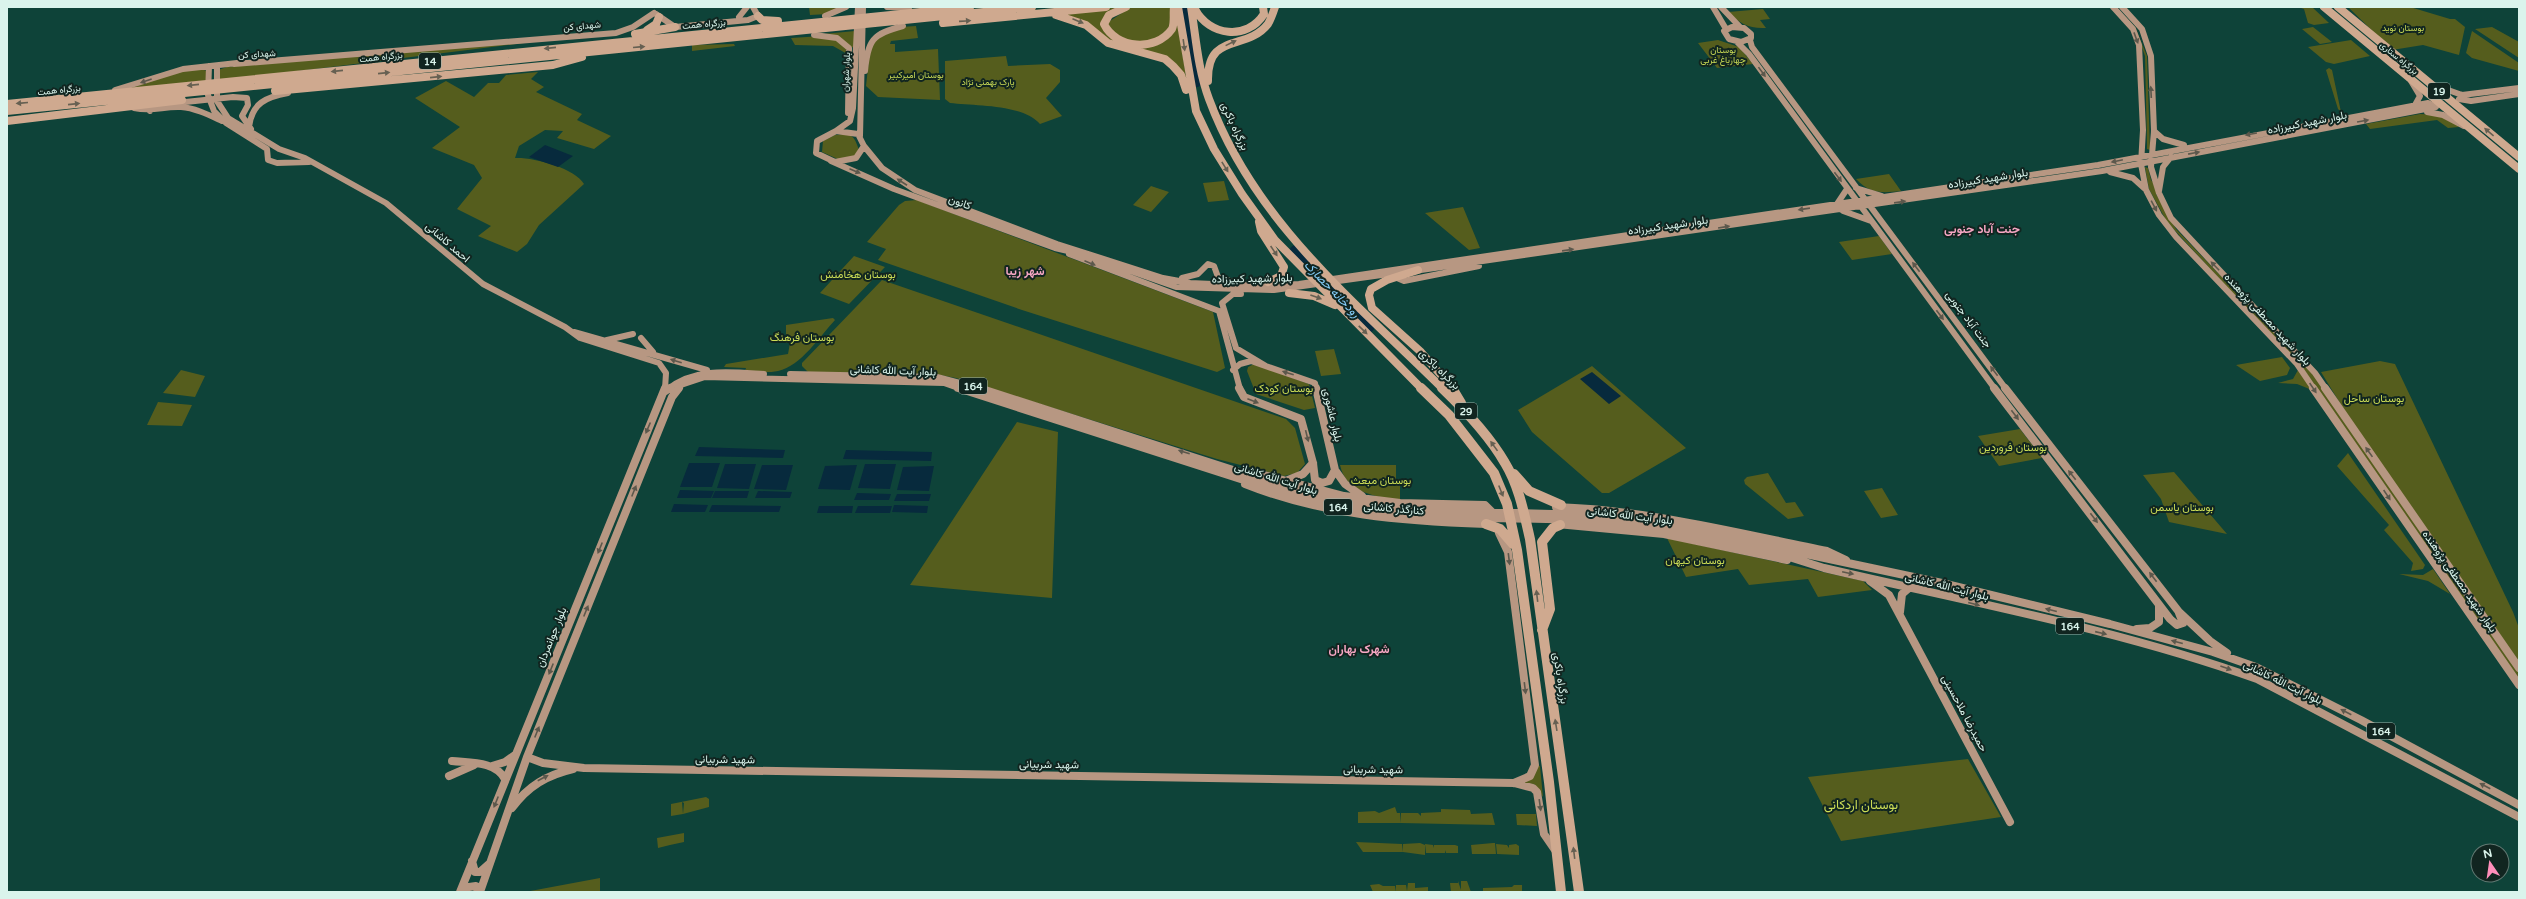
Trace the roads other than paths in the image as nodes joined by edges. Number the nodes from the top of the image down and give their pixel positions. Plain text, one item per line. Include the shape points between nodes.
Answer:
1 (750, 7) edge
2 (846, 7) edge
3 (858, 7) edge
4 (863, 7) edge
5 (887, 7) edge
6 (918, 7) edge
7 (970, 7) edge
8 (1032, 7) edge
9 (1106, 7) edge
10 (1126, 7) edge
11 (1174, 7) edge
12 (1178, 7) edge
13 (1190, 7) edge
14 (1194, 7) edge
15 (1263, 7) edge
16 (1275, 7) edge
17 (1713, 7) edge
18 (1721, 7) edge
19 (2113, 7) edge
20 (2122, 7) edge
21 (2317, 7) edge
22 (2324, 7) edge
23 (2338, 7) edge
24 (2344, 7) edge
25 (909, 8) junction
26 (1040, 14) junction
27 (657, 15) junction
28 (758, 16) junction
29 (825, 16) junction
30 (739, 17) junction
31 (778, 21) junction
32 (870, 21) junction
33 (853, 22) junction
34 (684, 24) junction
35 (2358, 25) junction
36 (902, 26) junction
37 (675, 27) junction
38 (1740, 27) junction
39 (1726, 28) junction
40 (632, 34) junction
41 (814, 35) junction
42 (673, 36) junction
43 (726, 39) junction
44 (1750, 40) junction
45 (2362, 40) junction
46 (1737, 42) junction
47 (570, 46) junction
48 (615, 49) junction
49 (209, 66) junction
50 (217, 66) junction
51 (2409, 78) junction
52 (2422, 78) junction
53 (321, 88) junction
54 (2519, 88) edge
55 (2519, 94) edge
56 (2462, 95) junction
57 (76, 97) junction
58 (1209, 99) junction
59 (2471, 101) junction
60 (7, 104) edge
61 (2415, 105) junction
62 (107, 110) junction
63 (7, 111) edge
64 (150, 111) junction
65 (1196, 111) junction
66 (2417, 112) junction
67 (7, 121) edge
68 (228, 123) junction
69 (2478, 123) junction
70 (846, 124) junction
71 (249, 127) junction
72 (861, 128) junction
73 (836, 131) junction
74 (2154, 131) junction
75 (253, 132) junction
76 (2478, 134) junction
77 (860, 136) junction
78 (2196, 145) junction
79 (864, 146) junction
80 (279, 149) junction
81 (286, 152) junction
82 (267, 153) junction
83 (2153, 154) junction
84 (2141, 156) junction
85 (2171, 157) junction
86 (2519, 157) edge
87 (831, 161) junction
88 (2151, 161) junction
89 (312, 162) junction
90 (283, 163) junction
91 (2141, 164) junction
92 (2519, 169) edge
93 (2102, 171) junction
94 (1856, 188) junction
95 (1848, 189) junction
96 (2146, 190) junction
97 (2158, 193) junction
98 (1884, 196) junction
99 (1865, 200) junction
100 (935, 201) junction
101 (1856, 201) junction
102 (1837, 204) junction
103 (1870, 206) junction
104 (1861, 207) junction
105 (1841, 210) junction
106 (1258, 217) junction
107 (1872, 221) junction
108 (1056, 246) junction
109 (1540, 250) junction
110 (1087, 253) junction
111 (1514, 254) junction
112 (1418, 270) junction
113 (1182, 278) junction
114 (1234, 282) junction
115 (1268, 282) junction
116 (1289, 293) junction
117 (1341, 309) junction
118 (574, 332) junction
119 (632, 334) dead end
120 (641, 338) dead end
121 (603, 341) junction
122 (1239, 350) junction
123 (1230, 353) junction
124 (660, 356) junction
125 (1266, 366) junction
126 (1233, 370) junction
127 (713, 372) junction
128 (664, 392) junction
129 (672, 397) joint
130 (1464, 409) junction
131 (1314, 463) junction
132 (1506, 464) junction
133 (1222, 465) junction
134 (1212, 469) junction
135 (1334, 470) junction
136 (1286, 480) junction
137 (1366, 498) junction
138 (1561, 505) junction
139 (1469, 514) junction
140 (1590, 517) junction
141 (1489, 525) junction
142 (1560, 525) junction
143 (1517, 550) junction
144 (1857, 564) junction
145 (1824, 568) junction
146 (1861, 576) junction
147 (1909, 588) junction
148 (2158, 603) junction
149 (2176, 608) junction
150 (1900, 614) junction
151 (2110, 624) junction
152 (1542, 632) junction
153 (2241, 662) junction
154 (2519, 668) edge
155 (2519, 685) edge
156 (2361, 720) junction
157 (2355, 732) junction
158 (2406, 744) junction
159 (516, 754) junction
160 (527, 757) junction
161 (2402, 757) junction
162 (452, 761) dead end
163 (478, 764) junction
164 (492, 766) junction
165 (584, 768) junction
166 (449, 776) dead end
167 (505, 778) junction
168 (1514, 783) junction
169 (2519, 805) edge
170 (507, 816) junction
171 (2519, 817) edge
172 (2010, 822) dead end
173 (1555, 850) junction
174 (472, 861) junction
175 (491, 861) junction
176 (460, 892) edge
177 (464, 892) edge
178 (479, 892) edge
179 (1561, 892) edge
180 (1579, 892) edge

1 - 28 main road
1 - 30 main road
2 - 29 main road
3 - 70 main road, بلوار شهران via 853,108
4 - 72 main road, بلوار شهران
5 - 25 main road
6 - 25 highway
7 - 32 highway, 14
8 - 32 highway, 14
9 - 26 highway
10 - 11 highway via 1110,15 1105,28 1109,35 1119,41 1140,44 1155,41 1169,33 1173,25
12 -> 65 highway, 29
13 - 58 highway, بزرگراه باکری / 29 via 1200,66
14 - 15 highway via 1200,21 1208,26 1234,32 1248,29 1260,21 1264,14
58 -> 16 highway via 1207,67 1211,58 1227,44 1262,29 1268,24
17 - 39 main road
18 - 38 main road
19 -> 84 main road, بلوار شهید مصطفی پژوهنده via 2133,29 2139,45 2143,130
74 -> 20 main road, بلوار شهید مصطفی پژوهنده via 2149,51 2142,29
21 - 45 highway
22 - 45 highway, بزرگراه ستاری / 19
23 - 35 highway, بزرگراه ستاری / 19
24 - 35 highway
25 - 32 highway
36 -> 26 highway
26 -> 65 highway via 1059,15 1081,22 1109,43 1169,61 1182,75
27 - 34 main road
27 - 37 main road
27 - 40 highway via 651,28
27 - 50 main road, شهدای کن via 616,33
28 - 30 main road
28 - 31 highway via 762,20
28 - 37 main road via 748,20
29 - 31 highway
29 - 33 highway
30 - 34 main road
31 - 42 highway via 697,30
32 - 33 highway
32 - 33 highway, 14
32 - 36 highway
33 - 41 highway
33 - 42 highway, بزرگراه همت / 14
33 - 43 highway, بزرگراه همت / 14
34 - 37 main road
35 - 52 highway, بزرگراه ستاری / 19
36 - 72 main road via 879,33 868,44 864,118
37 - 40 highway
38 - 39 main road
38 - 44 main road, جنت آباد جنوبی via 1749,32 1752,36
39 - 46 main road, جنت آباد جنوبی via 1724,35
40 - 47 highway
41 - 43 highway
41 - 70 main road via 837,38 849,48
42 - 47 highway, بزرگراه همت / 14
48 -> 43 highway, بزرگراه همت / 14
44 - 46 main road
44 - 94 main road, جنت آباد جنوبی via 1752,47
45 - 51 highway, بزرگراه ستاری / 19
46 -> 95 main road, جنت آباد جنوبی
47 -> 57 highway, بزرگراه همت / 14
53 -> 48 highway via 552,65
63 -> 48 highway, بزرگراه همت / 14
49 - 50 main road
49 -> 57 main road via 183,69 125,88
49 - 68 main road via 210,103 214,111
50 - 75 main road, احمد کاشانی / 164 via 217,101 228,118
51 - 61 main road via 2420,96
51 - 76 highway, بزرگراه ستاری / 19
52 - 56 main road via 2441,89
52 - 69 highway, بزرگراه ستاری / 19
53 - 62 highway via 177,100
53 - 71 main road via 277,95 263,100 251,109
54 - 56 main road
55 - 59 main road
56 - 59 main road via 2459,98
57 -> 60 highway, بزرگراه همت / 14
58 - 130 highway, بزرگراه باکری / 29 via 1255,190 1290,237
59 - 69 main road via 2468,110
61 - 66 main road, بلوار شهید کبیرزاده via 2434,105 2435,109
61 -> 78 main road, بلوار شهید کبیرزاده
62 - 64 main road via 133,108
62 - 67 highway
64 - 68 main road via 173,107 190,109
64 - 71 main road via 151,107 160,105 244,97 249,100 242,116
65 -> 106 highway, 29 via 1214,148
66 - 76 main road via 2443,115
85 -> 66 main road, بلوار شهید کبیرزاده
68 - 82 main road via 263,146
86 -> 69 highway, بزرگراه ستاری / 19
70 - 73 main road
71 - 75 main road
72 - 77 main road, بلوار شهران
73 - 77 main road via 850,131
73 - 87 main road via 820,138 815,144 816,153
74 - 78 main road via 2171,143
74 - 83 main road, بلوار شهید مصطفی پژوهنده
75 - 80 main road, احمد کاشانی / 164
76 - 92 highway, بزرگراه ستاری / 19
77 - 79 main road
78 - 83 main road, بلوار شهید کبیرزاده
79 - 87 main road via 860,154 852,160
100 -> 79 main road, کانون via 882,168
80 - 81 main road, احمد کاشانی / 164
80 - 82 main road
81 - 89 main road, احمد کاشانی / 164
81 - 90 main road via 290,158
82 - 90 main road via 268,160
83 - 84 main road, بلوار شهید کبیرزاده
83 - 88 main road, بلوار شهید مصطفی پژوهنده
84 - 91 main road, بلوار شهید مصطفی پژوهنده
84 -> 98 main road, بلوار شهید کبیرزاده via 2070,170
85 - 88 main road, بلوار شهید کبیرزاده
85 - 97 main road via 2163,167
87 -> 100 main road, کانون
88 - 91 main road, بلوار شهید کبیرزاده
88 - 97 main road, بلوار شهید مصطفی پژوهنده
89 - 90 main road
89 - 118 main road, احمد کاشانی / 164 via 386,203 483,284
91 - 93 main road, بلوار شهید کبیرزاده
91 - 96 main road, بلوار شهید مصطفی پژوهنده
93 - 96 main road via 2127,175
103 -> 93 main road, بلوار شهید کبیرزاده
94 - 98 main road
94 - 99 main road, جنت آباد جنوبی
95 - 101 main road, جنت آباد جنوبی
95 - 102 main road
96 -> 155 main road, بلوار شهید مصطفی پژوهنده via 2170,231 2288,354 2308,380
154 -> 97 main road, بلوار شهید مصطفی پژوهنده via 2315,373 2176,225
98 - 99 main road, بلوار شهید کبیرزاده
99 - 101 main road, بلوار شهید کبیرزاده
99 - 103 main road, جنت آباد جنوبی
100 - 108 main road, کانون
101 - 102 main road, بلوار شهید کبیرزاده
101 - 104 main road, جنت آباد جنوبی
102 -> 109 main road, بلوار شهید کبیرزاده
103 - 104 main road, بلوار شهید کبیرزاده
149 -> 103 main road, جنت آباد جنوبی
104 - 105 main road, بلوار شهید کبیرزاده
104 - 107 main road, جنت آباد جنوبی
105 - 107 main road
109 -> 105 main road, بلوار شهید کبیرزاده
106 -> 115 highway via 1261,231 1284,267 1281,276
106 - 117 highway, 29 via 1275,240
107 -> 148 main road, جنت آباد جنوبی via 2018,420
108 - 110 main road, کانون
108 - 113 main road, کانون via 1096,250
108 -> 123 main road via 1092,265 1219,311
109 - 109 main road, بلوار شهید کبیرزاده via 1534,258 1430,274 1404,281 1391,276 1389,270 1393,265 1525,246
109 - 111 main road, بلوار شهید کبیرزاده
110 - 111 main road, بلوار شهید کبیرزاده via 1176,281 1257,286 1299,284
110 - 112 main road, بلوار شهید کبیرزاده via 1150,280 1176,287 1207,289 1292,288
111 - 112 main road, بلوار شهید کبیرزاده
112 - 130 highway via 1387,280 1371,289 1369,295 1372,308 1434,364 1455,391
113 - 114 main road, کانون
113 - 114 main road via 1198,274 1208,264 1214,266 1218,277
114 - 115 main road, کانون
115 - 116 main road, کانون via 1294,282 1296,289
116 -> 117 highway via 1314,296
116 - 122 main road via 1233,294 1222,302 1234,343
117 -> 143 highway, 29 via 1449,415 1481,454 1494,473 1507,504
118 - 121 main road, احمد کاشانی / 164
118 - 128 main road, احمد کاشانی / 164 via 580,338 659,363 665,368
119 - 121 main road
120 - 124 main road via 648,348
121 - 124 main road, احمد کاشانی / 164
122 - 123 main road via 1236,356
122 - 125 main road
123 - 126 main road
127 -> 124 main road, احمد کاشانی / 164
125 - 126 main road, بلوار عاشوری via 1251,361 1240,364
135 -> 125 main road, بلوار عاشوری via 1315,383
126 -> 131 main road via 1244,397 1301,419
127 - 128 main road via 679,379
133 -> 127 main road, بلوار آیت الله کاشانی / 164 via 981,388 937,377
128 -> 159 main road, بلوار جوانمردان
129 - 134 main road, بلوار آیت الله کاشانی / 164 via 681,385 706,377 934,381
160 -> 129 main road, بلوار جوانمردان
132 -> 130 highway, بزرگراه باکری / 29
131 - 135 main road via 1313,474 1318,482 1329,481
131 - 136 main road via 1303,474
132 - 138 highway via 1529,491
152 -> 132 highway, بزرگراه باکری / 29 via 1530,539 1521,500
133 - 136 main road, کنارگذر کاشانی
133 - 139 main road, بلوار آیت الله کاشانی / 164 via 1264,480 1343,502 1401,510
134 - 139 main road, بلوار آیت الله کاشانی / 164 via 1341,508 1401,516
134 - 141 main road, کنارگذر کاشانی via 1258,490 1337,513 1401,521
135 - 137 main road via 1345,484
136 - 137 main road, کنارگذر کاشانی via 1344,496
137 - 141 main road, کنارگذر کاشانی via 1400,503 1485,505 1493,516
138 - 142 main road via 1550,509 1547,516 1550,521
138 - 144 main road via 1700,524 1827,551
139 - 140 main road, بلوار آیت الله کاشانی / 164
140 - 144 main road, بلوار آیت الله کاشانی / 164 via 1699,530
140 - 145 main road, بلوار آیت الله کاشانی / 164 via 1703,536
141 - 143 highway via 1507,534
141 -> 168 main road via 1500,534 1508,552 1535,765 1530,776
142 - 145 main road via 1598,526 1664,534
142 - 152 highway via 1553,528 1542,542 1550,609
143 - 173 highway, 29 via 1549,782
151 -> 144 main road, بلوار آیت الله کاشانی / 164
145 -> 146 main road, بلوار آیت الله کاشانی / 164
146 - 147 main road, بلوار آیت الله کاشانی / 164
146 - 150 main road, حمیدرضا ملاحسینی via 1882,588
147 - 150 main road via 1902,594
147 -> 157 main road, بلوار آیت الله کاشانی / 164 via 2104,634 2215,664 2257,680
148 - 149 main road, جنت آباد جنوبی via 2170,619 2180,625 2183,620
148 - 151 main road via 2159,622 2150,628 2136,629
149 - 153 main road, جنت آباد جنوبی via 2209,642
150 - 172 main road, حمیدرضا ملاحسینی
153 -> 151 main road, بلوار آیت الله کاشانی / 164
180 -> 152 highway, بزرگراه باکری / 29
156 -> 153 main road, بلوار آیت الله کاشانی / 164 via 2280,678
156 - 157 main road via 2368,732
156 - 158 main road, بلوار آیت الله کاشانی / 164
157 - 161 main road, بلوار آیت الله کاشانی / 164
158 - 161 main road via 2394,745
169 -> 158 main road, بلوار آیت الله کاشانی / 164
159 - 164 main road via 505,762
159 - 167 main road, بلوار جوانمردان
160 - 165 main road, شهید شربیانی via 543,763
160 - 170 main road, بلوار جوانمردان
161 - 171 main road, بلوار آیت الله کاشانی / 164
162 - 163 main road
163 - 164 main road
163 - 166 main road
164 - 167 main road via 500,770
165 - 168 main road, شهید شربیانی
170 -> 165 main road, شهید شربیانی via 520,797 543,778 557,772
167 -> 174 main road, بلوار جوانمردان
168 -> 173 main road, شهید شربیانی via 1533,788 1537,792 1544,834
170 - 175 main road, بلوار جوانمردان
173 - 179 highway, 29
174 - 175 main road via 475,872 480,872
174 - 176 main road, بلوار جوانمردان
175 - 178 main road, بلوار جوانمردان
177 - 178 main road via 469,887 476,886

